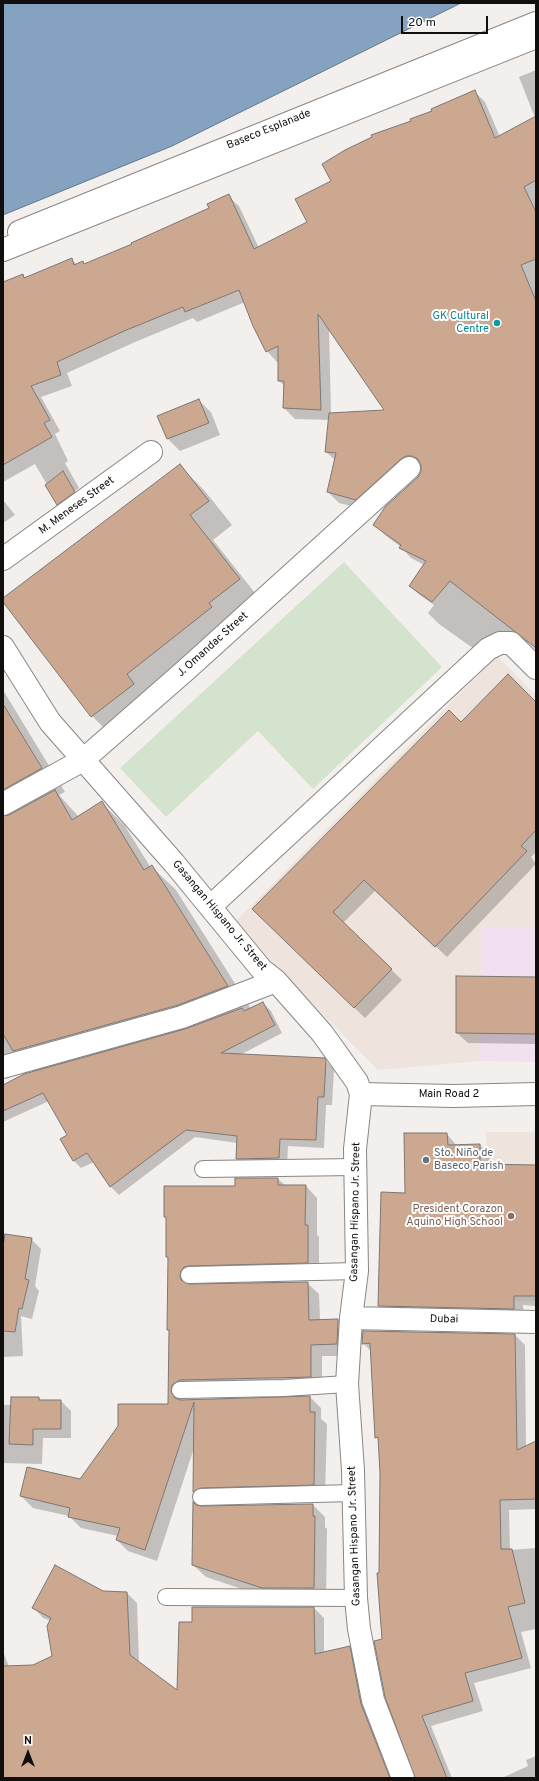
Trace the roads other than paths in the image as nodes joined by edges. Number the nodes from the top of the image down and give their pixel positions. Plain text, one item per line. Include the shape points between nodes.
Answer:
1 (536, 22) edge
2 (536, 37) edge
3 (3, 239) edge
4 (3, 250) edge
5 (151, 452) dead end
6 (409, 468) dead end
7 (3, 559) edge
8 (3, 647) edge
9 (536, 668) edge
10 (83, 760) junction
11 (3, 804) edge
12 (211, 906) junction
13 (276, 981) junction
14 (3, 1067) edge
15 (361, 1094) junction
16 (536, 1094) edge
17 (356, 1167) junction
18 (203, 1169) dead end
19 (357, 1271) junction
20 (189, 1275) dead end
21 (351, 1318) junction
22 (536, 1322) edge
23 (347, 1384) junction
24 (180, 1390) dead end
25 (353, 1493) junction
26 (201, 1497) dead end
27 (166, 1597) dead end
28 (356, 1598) junction
29 (403, 1778) edge

1 - 3 street, Baseco Esplanade
2 - 4 street
5 - 7 street, M. Meneses Street
6 - 10 street, J. Omandac Street
8 - 10 street, Gasangan Hispano Jr. Street via 50,722
9 - 12 street via 511,643 500,643 488,649
10 - 11 street, J. Omandac Street
10 - 12 street, Gasangan Hispano Jr. Street
12 - 13 street, Gasangan Hispano Jr. Street via 262,970
13 - 14 street via 182,1017
13 - 15 street, Gasangan Hispano Jr. Street via 322,1033 357,1082
15 - 16 street, Main Road 2
15 - 17 street, Gasangan Hispano Jr. Street via 355,1149
17 - 18 lane
17 - 19 street, Gasangan Hispano Jr. Street
19 - 20 lane
19 - 21 street, Gasangan Hispano Jr. Street
21 - 22 street, Dubai
21 - 23 street, Gasangan Hispano Jr. Street
23 - 24 lane
23 - 25 street, Gasangan Hispano Jr. Street
25 - 26 lane
25 - 28 street, Gasangan Hispano Jr. Street
27 - 28 lane
28 - 29 street, Gasangan Hispano Jr. Street via 373,1700

